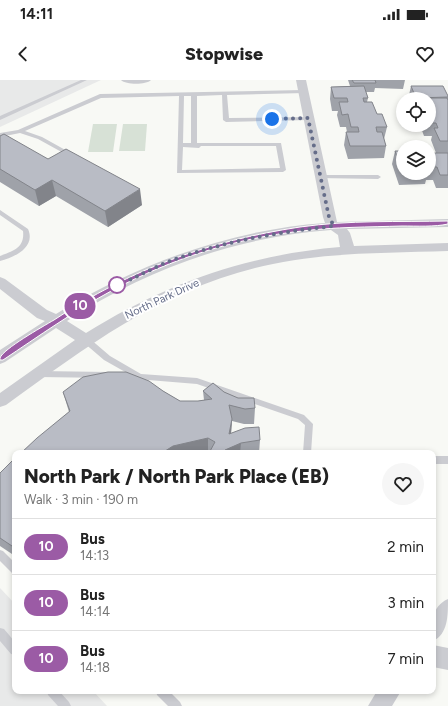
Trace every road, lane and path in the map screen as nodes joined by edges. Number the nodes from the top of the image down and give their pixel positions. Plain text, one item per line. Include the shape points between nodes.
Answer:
1 (85, 80) edge
2 (126, 80) edge
3 (140, 80) edge
4 (146, 80) edge
5 (301, 80) edge
6 (303, 92) junction
7 (224, 93) junction
8 (182, 94) junction
9 (194, 94) junction
10 (0, 118) edge
11 (308, 118) junction
12 (20, 131) junction
13 (0, 135) edge
14 (180, 145) junction
15 (194, 146) junction
16 (67, 153) edge
17 (320, 177) junction
18 (378, 177) dead end
19 (0, 212) edge
20 (448, 223) edge
21 (334, 226) junction
22 (448, 247) edge
23 (347, 250) junction
24 (0, 259) edge
25 (0, 282) edge
26 (57, 321) junction
27 (86, 340) junction
28 (0, 358) edge
29 (38, 374) junction
30 (140, 377) junction
31 (0, 401) edge
32 (306, 450) edge
33 (436, 460) edge
34 (448, 460) edge
35 (0, 554) edge
36 (12, 567) edge
37 (448, 609) edge
38 (436, 626) edge
39 (0, 634) edge
40 (12, 647) edge
41 (436, 656) edge
42 (448, 658) edge
43 (55, 694) edge
44 (164, 694) edge
45 (388, 694) edge
46 (65, 706) edge
47 (176, 706) edge
48 (379, 706) edge

1 - 10 lane
2 - 3 street
3 - 4 street
5 - 6 street
6 - 7 lane
6 - 11 street
7 - 9 lane
7 - 11 lane via 226,120
8 - 9 lane
8 - 12 lane via 100,96
8 - 14 lane
9 - 15 lane
11 - 17 street
12 - 13 lane
12 - 16 lane via 40,138
14 - 14 lane via 179,172 283,170 279,144
15 - 15 lane via 279,145 282,170 179,172 180,146
17 - 18 lane
17 - 21 street via 329,217
19 - 24 lane via 26,230 28,236 20,249
20 - 21 street
21 - 23 street via 344,233
21 - 26 street via 241,240 173,260 111,288
22 - 23 street, North Park Drive
23 - 27 street, North Park Drive via 262,262 202,280 164,295
25 - 26 street via 42,314
26 - 27 street
26 - 28 street
27 - 29 street, North Park Drive
27 - 30 lane via 107,358
29 - 30 lane
29 - 31 street, North Park Drive
30 - 32 lane via 197,381 301,417 309,424
33 - 34 lane
35 - 36 lane
37 - 38 street
39 - 40 lane
41 - 42 street
43 - 46 lane
44 - 47 lane
45 - 48 street

